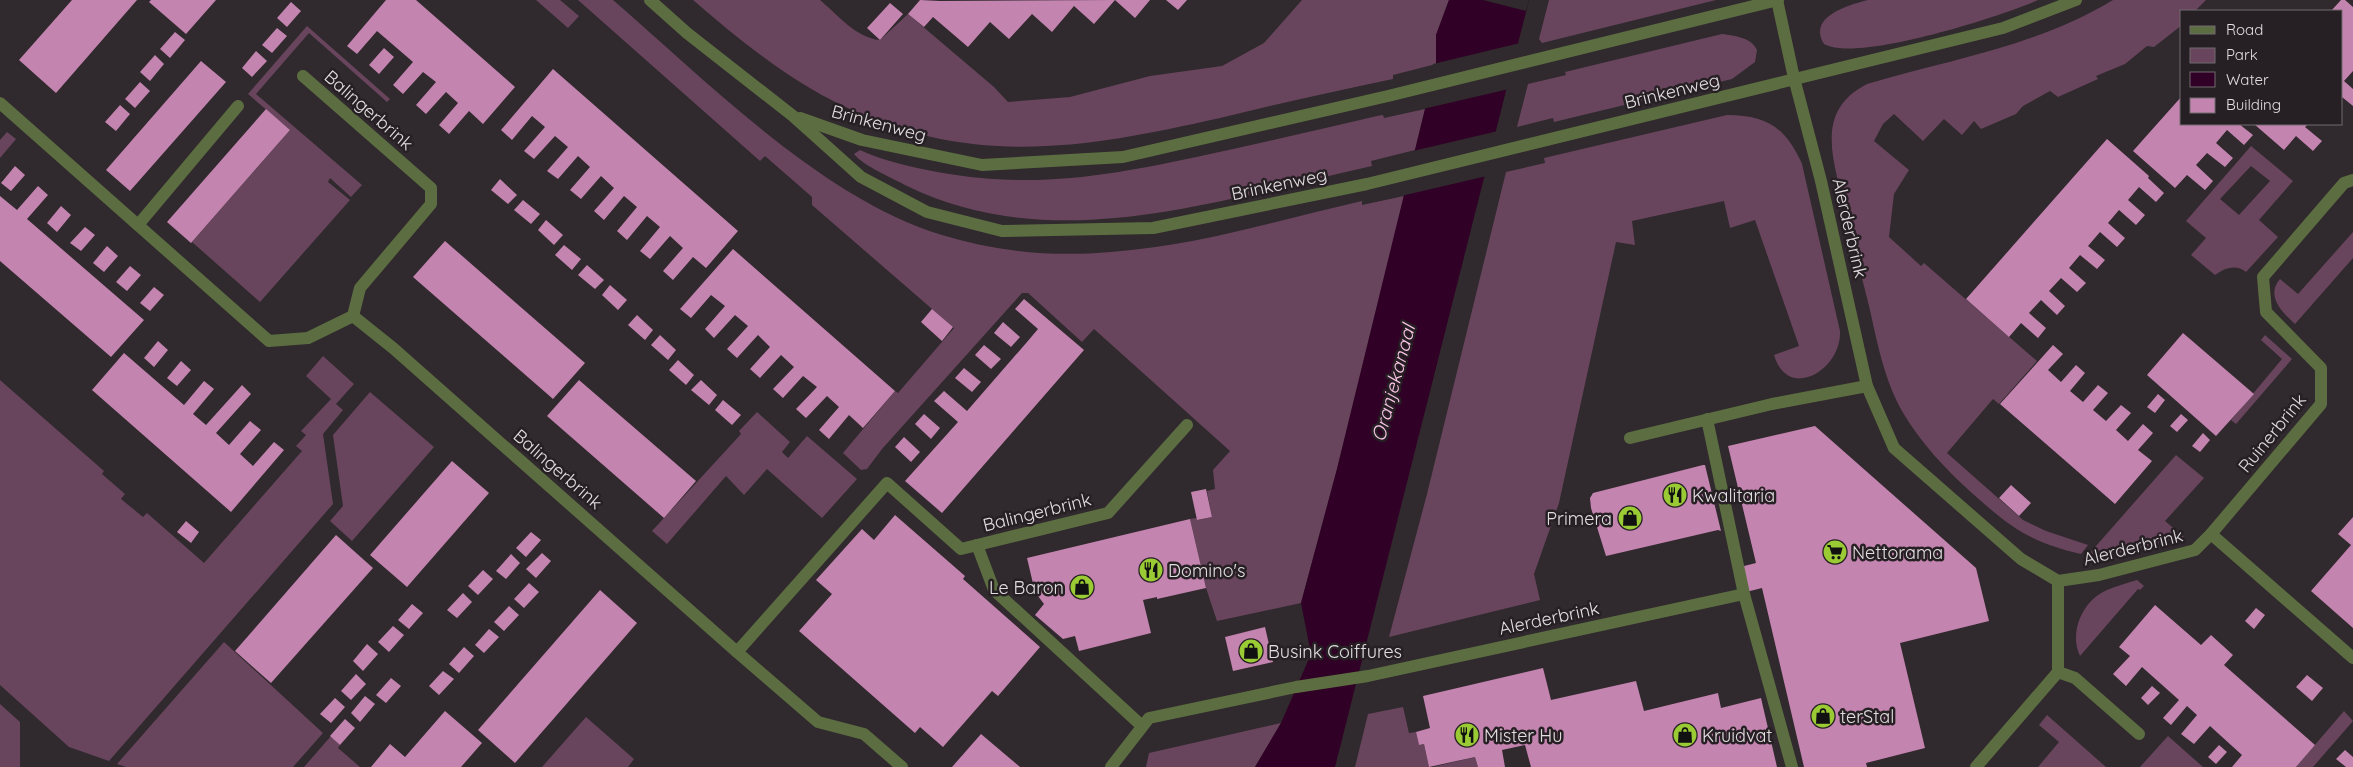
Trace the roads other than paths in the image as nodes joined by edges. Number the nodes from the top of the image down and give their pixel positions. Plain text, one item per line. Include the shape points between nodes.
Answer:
1 (650, 0) edge
2 (1778, 0) edge
3 (2076, 0) edge
4 (303, 76) dead end
5 (1794, 78) junction
6 (0, 103) edge
7 (238, 106) dead end
8 (793, 116) junction
9 (2353, 180) edge
10 (138, 225) junction
11 (353, 316) junction
12 (1867, 386) junction
13 (1706, 420) junction
14 (1187, 425) dead end
15 (1630, 438) dead end
16 (2210, 534) junction
17 (977, 545) junction
18 (2058, 581) junction
19 (1744, 594) junction
20 (737, 652) junction
21 (2353, 658) edge
22 (2058, 672) junction
23 (1142, 726) junction
24 (2139, 734) dead end
25 (902, 767) edge
26 (1111, 767) edge
27 (1792, 767) edge
28 (1976, 767) edge

1 - 8 street, Brinkenweg via 686,33
2 - 5 street, Brinkenweg
2 - 8 street, Brinkenweg via 1123,157 982,165 862,140
3 - 5 street, Brinkenweg via 2003,28
4 - 11 street, Balingerbrink via 431,188 431,204 360,288
5 - 8 street, Brinkenweg via 1366,184 1153,228 1002,231 927,212 861,177
5 - 12 street, Alerderbrink via 1821,181
6 - 10 street
7 - 10 street
9 - 16 street, Ruinerbrink via 2344,183 2263,277 2266,312 2322,368 2321,404
10 - 11 street via 269,341 308,338
11 - 20 street, Balingerbrink via 394,348
12 - 13 street
12 - 18 street, Alerderbrink via 1894,448 2021,559
13 - 15 street
13 - 19 street
14 - 17 street, Balingerbrink via 1108,513
16 - 18 street, Alerderbrink via 2195,550 2100,575
16 - 21 street
17 - 20 street, Balingerbrink via 961,549 887,483
17 - 23 street, Balingerbrink via 994,590
18 - 22 street
19 - 23 street, Alerderbrink via 1149,718
19 - 27 street
20 - 25 street, Balingerbrink via 818,722 864,734
22 - 24 street via 2075,678
22 - 28 street
23 - 26 street

